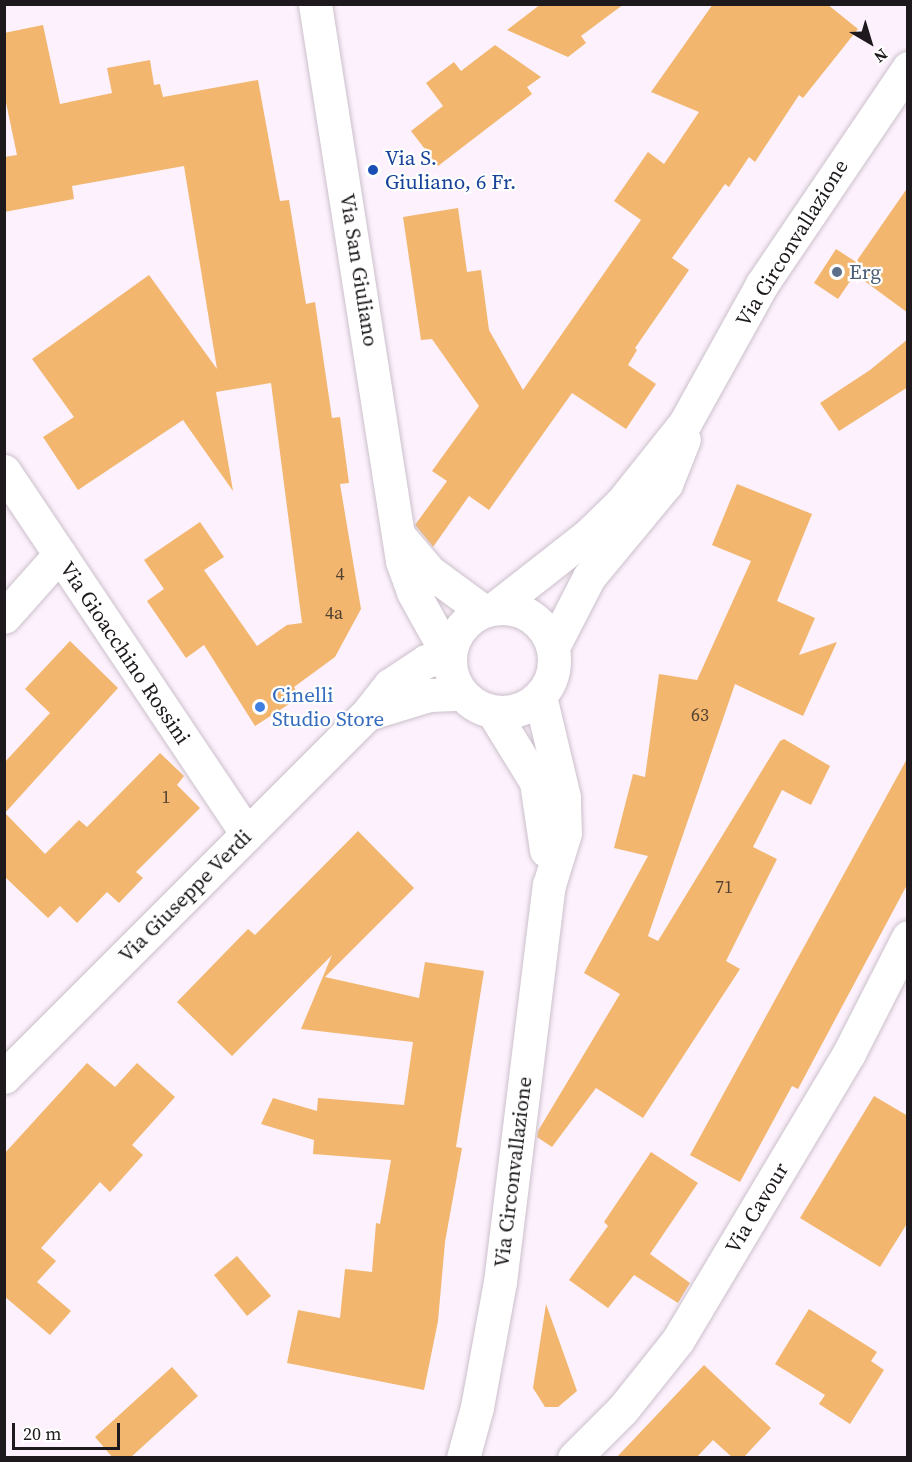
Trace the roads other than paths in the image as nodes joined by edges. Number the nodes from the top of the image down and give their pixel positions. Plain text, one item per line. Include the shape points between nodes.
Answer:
1 (315, 4) edge
2 (908, 68) edge
3 (685, 423) junction
4 (4, 471) edge
5 (399, 536) junction
6 (60, 554) junction
7 (489, 610) junction
8 (4, 617) edge
9 (553, 647) junction
10 (449, 657) junction
11 (461, 694) junction
12 (540, 696) junction
13 (493, 712) junction
14 (367, 714) junction
15 (247, 834) junction
16 (549, 885) junction
17 (908, 937) edge
18 (4, 1077) edge
19 (463, 1458) edge
20 (574, 1458) edge

1 - 5 main road, Via San Giuliano
2 - 3 main road, Via Circonvallazione via 762,284
3 - 7 main road, Via Circonvallazione via 622,502 588,535
3 - 9 main road, Via Circonvallazione via 683,449 669,478 642,517 590,577
4 - 6 main road, Via Gioacchino Rossini
5 - 7 main road via 430,572
5 - 10 main road, Via San Giuliano via 410,586
6 - 8 main road
6 - 15 main road, Via Gioacchino Rossini
7 - 9 main road via 517,610 536,620
7 - 10 main road, Via Circonvallazione via 463,624
9 - 12 main road, Via Circonvallazione via 553,671
10 - 11 main road via 452,677
10 - 14 main road, Via Giuseppe Verdi via 426,661 404,674
11 - 13 main road, Via Circonvallazione
11 - 14 main road, Via Giuseppe Verdi via 429,695
12 - 13 main road via 524,708
12 - 16 main road, Via Circonvallazione via 560,776 565,816 565,833
13 - 16 main road, Via Circonvallazione via 536,782 545,824
14 - 15 main road, Via Giuseppe Verdi
15 - 18 main road, Via Giuseppe Verdi
16 - 19 main road, Via Circonvallazione via 500,1282 479,1397
17 - 20 main road, Via Cavour via 849,1053 678,1340 623,1409

